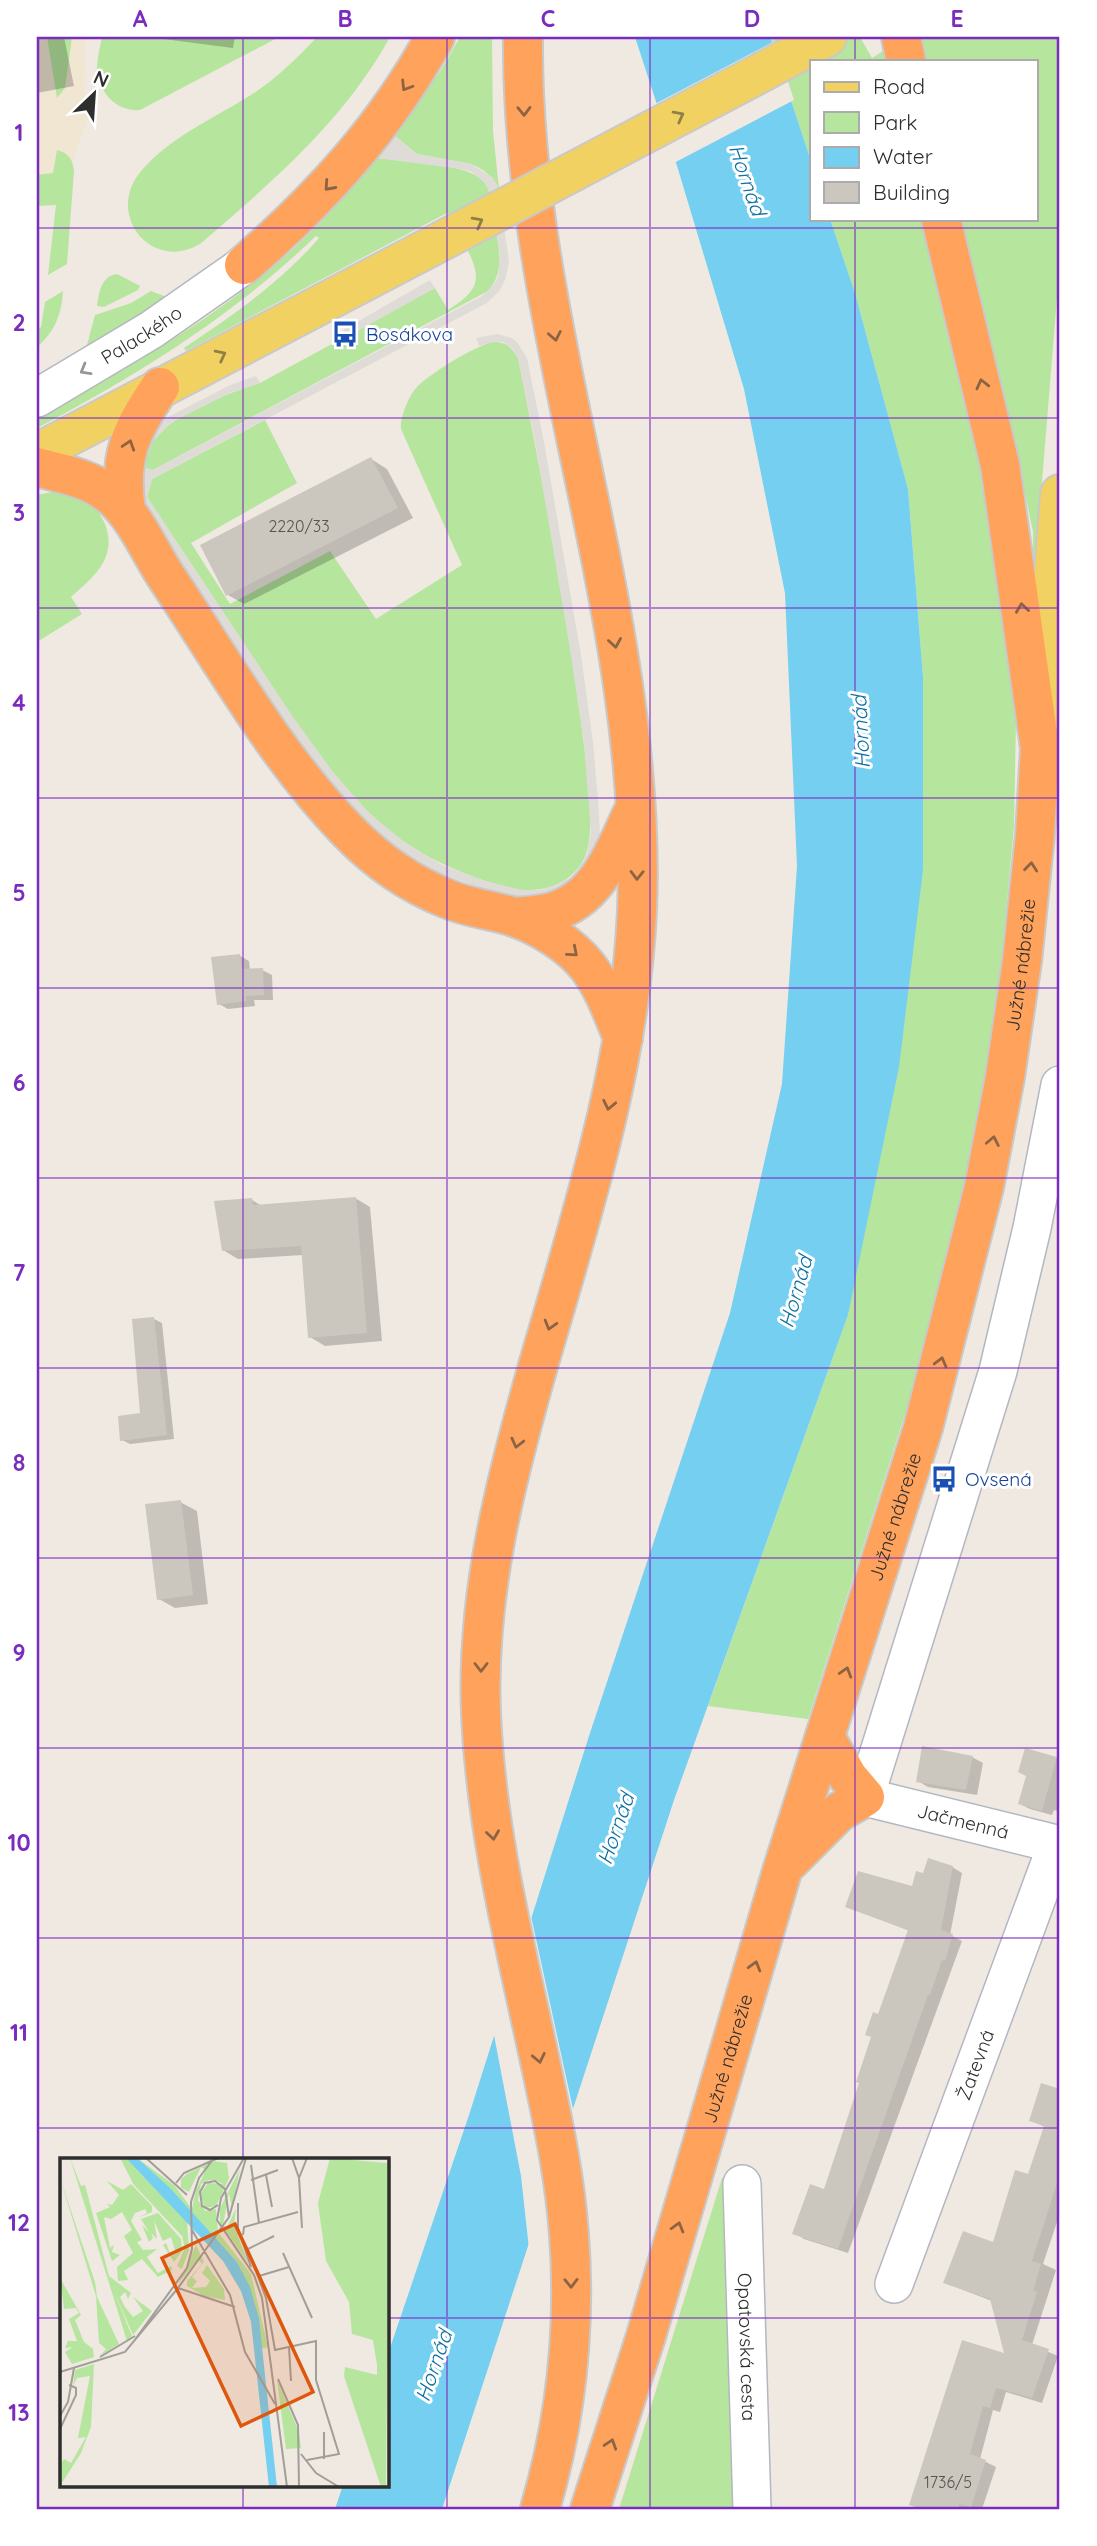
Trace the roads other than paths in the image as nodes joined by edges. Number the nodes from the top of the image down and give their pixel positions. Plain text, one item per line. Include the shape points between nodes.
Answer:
1 (435, 37) edge
2 (827, 37) edge
3 (901, 37) edge
4 (523, 40) edge
5 (906, 60) edge
6 (941, 220) edge
7 (244, 265) joint
8 (160, 387) junction
9 (37, 398) edge
10 (37, 453) edge
11 (37, 467) edge
12 (1060, 494) edge
13 (126, 512) junction
14 (1040, 748) junction
15 (635, 807) junction
16 (514, 917) junction
17 (624, 1039) junction
18 (1060, 1085) edge
19 (825, 1737) junction
20 (865, 1797) junction
21 (1058, 1844) edge
22 (783, 1868) junction
23 (742, 2184) dead end
24 (894, 2284) dead end
25 (540, 2509) edge
26 (590, 2509) edge
27 (752, 2509) edge

1 -> 7 highway via 397,101 346,167
8 -> 2 main road, bridge
3 - 5 highway
4 -> 15 highway via 524,128 533,212 610,613
14 -> 6 highway via 1000,466
7 -> 9 street, Palackého via 151,330
8 - 10 main road
13 -> 8 highway via 124,461 130,438
11 - 13 highway via 95,484
12 - 14 main road, Južné nábrežie
13 - 16 highway via 287,758 348,831 372,854 423,888 449,900
19 -> 14 highway, Južné nábrežie via 923,1428 984,1187 1022,961
15 - 16 highway via 612,856 586,894 552,912
15 -> 17 highway via 637,911
16 -> 17 highway via 572,950 588,967
17 -> 25 highway via 588,1192 520,1433 492,1555 481,1650 481,1712 494,1841 546,2087 564,2193 571,2272 572,2321 560,2432
18 - 20 street via 998,1371
19 - 20 highway
19 - 22 highway, Južné nábrežie
20 - 21 street, Jačmenná
20 - 22 highway via 839,1812
21 - 24 street, Žatevná
26 -> 22 highway, Južné nábrežie via 646,2336
23 - 27 street, Opatovská cesta

